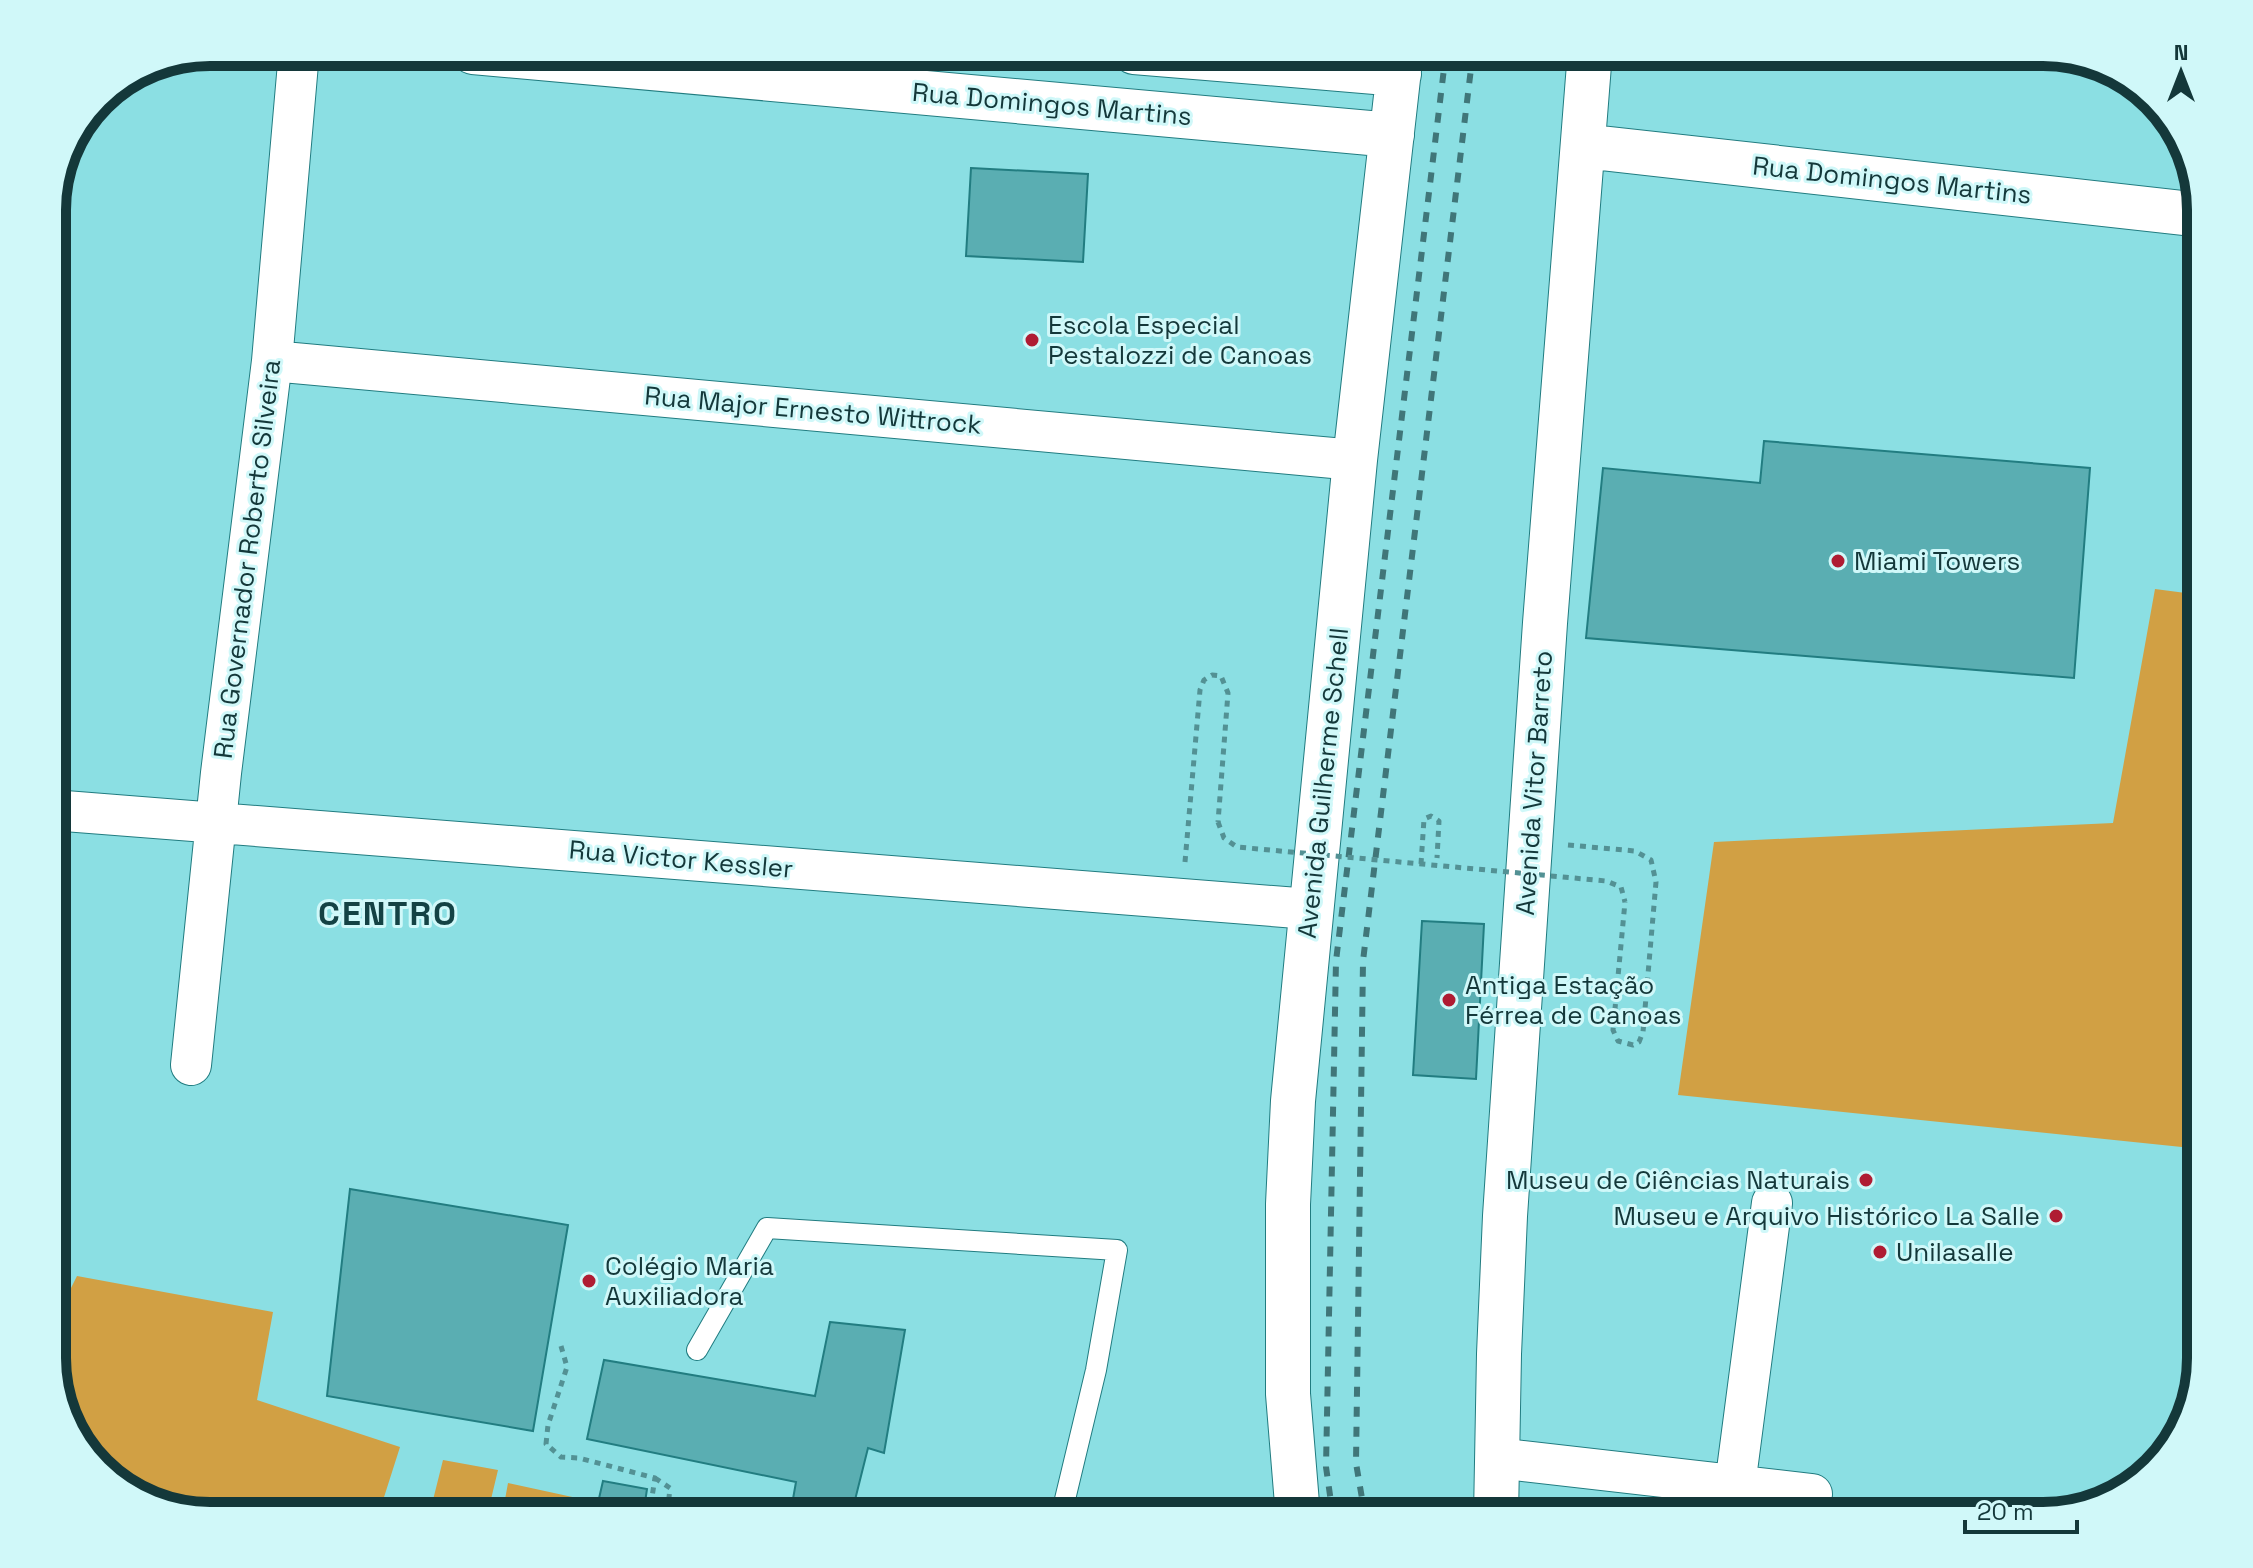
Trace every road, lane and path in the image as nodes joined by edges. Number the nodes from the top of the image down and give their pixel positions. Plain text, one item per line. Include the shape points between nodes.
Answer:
1 (298, 66) edge
2 (627, 66) edge
3 (1205, 66) edge
4 (1400, 66) edge
5 (1589, 66) edge
6 (1200, 118) junction
7 (1392, 135) junction
8 (1583, 146) junction
9 (2187, 213) edge
10 (272, 361) junction
11 (1355, 460) junction
12 (66, 811) edge
13 (216, 823) junction
14 (1531, 842) junction
15 (1186, 854) dead end
16 (1437, 858) dead end
17 (1421, 864) junction
18 (1310, 909) junction
19 (191, 1065) dead end
20 (1772, 1203) dead end
21 (561, 1346) dead end
22 (697, 1350) dead end
23 (1497, 1458) junction
24 (655, 1478) junction
25 (1812, 1494) dead end
26 (1732, 1501) edge
27 (651, 1502) edge
28 (668, 1502) edge
29 (1064, 1502) edge
30 (1297, 1502) edge
31 (1496, 1502) edge

1 - 10 street, Rua Governador Roberto Silveira
2 - 6 main road, Rua Domingos Martins
3 - 6 main road
4 - 7 main road, Avenida Guilherme Schell
5 - 8 main road, Avenida Vitor Barreto
6 - 7 main road, Rua Domingos Martins
7 - 11 main road, Avenida Guilherme Schell
8 - 9 main road, Rua Domingos Martins
8 - 14 main road, Avenida Vitor Barreto
10 - 11 street, Rua Major Ernesto Wittrock
10 - 13 street, Rua Governador Roberto Silveira
11 - 18 main road, Avenida Guilherme Schell
12 - 13 street, Rua Victor Kessler
13 - 18 street, Rua Victor Kessler
13 - 19 street, Rua Governador Roberto Silveira
14 - 17 path, bridge via 1635,851 1651,860 1656,882 1643,1037 1633,1045 1618,1041 1613,1030 1625,902 1621,887 1606,881
14 - 23 main road, Avenida Vitor Barreto via 1505,1216
15 - 17 path, bridge via 1200,690 1212,675 1221,676 1228,693 1218,822 1224,838 1237,847
16 - 17 path via 1439,821 1431,816 1424,819
18 - 30 main road, Avenida Guilherme Schell via 1288,1204 1288,1394
20 - 26 street
21 - 24 path via 567,1367 546,1444 561,1457
22 - 29 lane via 767,1228 1117,1250
23 - 26 street
23 - 31 main road, Avenida Vitor Barreto
24 - 27 path
24 - 28 path via 670,1488
25 - 26 street

